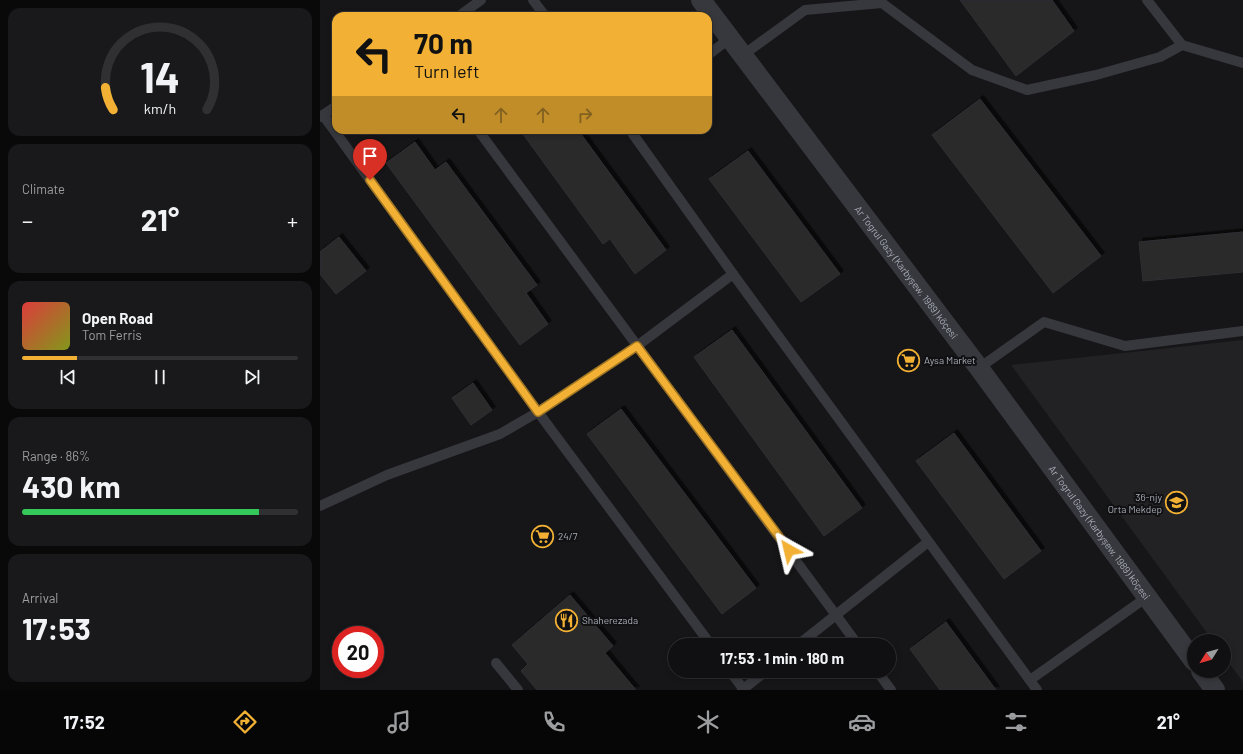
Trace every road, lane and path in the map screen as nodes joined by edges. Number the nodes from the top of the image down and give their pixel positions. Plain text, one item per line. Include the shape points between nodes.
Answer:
1 (481, 0) edge
2 (533, 0) edge
3 (701, 0) edge
4 (1147, 0) edge
5 (464, 12) edge
6 (542, 12) edge
7 (710, 12) edge
8 (712, 14) edge
9 (730, 38) junction
10 (1182, 45) junction
11 (712, 52) edge
12 (743, 55) junction
13 (1243, 63) edge
14 (332, 109) edge
15 (321, 116) edge
16 (332, 131) edge
17 (334, 134) edge
18 (481, 134) edge
19 (633, 134) edge
20 (733, 274) junction
21 (1243, 331) edge
22 (637, 346) junction
23 (979, 368) junction
24 (538, 412) junction
25 (320, 506) edge
26 (928, 542) junction
27 (1147, 597) junction
28 (836, 614) junction
29 (705, 638) edge
30 (807, 638) edge
31 (853, 638) edge
32 (1187, 651) edge
33 (496, 663) dead end
34 (735, 678) edge
35 (758, 678) edge
36 (883, 678) edge
37 (1206, 678) edge
38 (1030, 680) junction
39 (518, 690) edge
40 (743, 690) edge
41 (891, 690) edge
42 (1037, 690) edge
43 (1215, 690) edge

1 - 5 lane
2 - 6 lane
3 - 7 street, Ar Togrul Gazy (Karbyşew, 1989) köçesi
4 - 10 lane
8 - 9 street, Ar Togrul Gazy (Karbyşew, 1989) köçesi
9 - 11 lane
9 - 12 street, Ar Togrul Gazy (Karbyşew, 1989) köçesi
10 - 12 lane via 1160,57 1096,76 1026,90 972,70 882,4 805,10
10 - 13 lane
12 - 23 street, Ar Togrul Gazy (Karbyşew, 1989) köçesi
14 - 15 lane
15 - 16 lane
17 - 24 lane
18 - 22 lane
19 - 20 lane
20 - 22 lane
20 - 26 lane
21 - 23 lane via 1125,346 1044,322
22 - 24 lane
22 - 28 lane
23 - 27 street, Ar Togrul Gazy (Karbyşew, 1989) köçesi
24 - 25 lane via 500,434 387,475
24 - 29 lane
26 - 28 lane
26 - 38 lane
27 - 32 street, Ar Togrul Gazy (Karbyşew, 1989) köçesi
27 - 38 lane
28 - 30 lane
28 - 31 lane
33 - 39 lane
34 - 40 lane
35 - 40 lane
36 - 41 lane
37 - 43 street
38 - 42 lane

